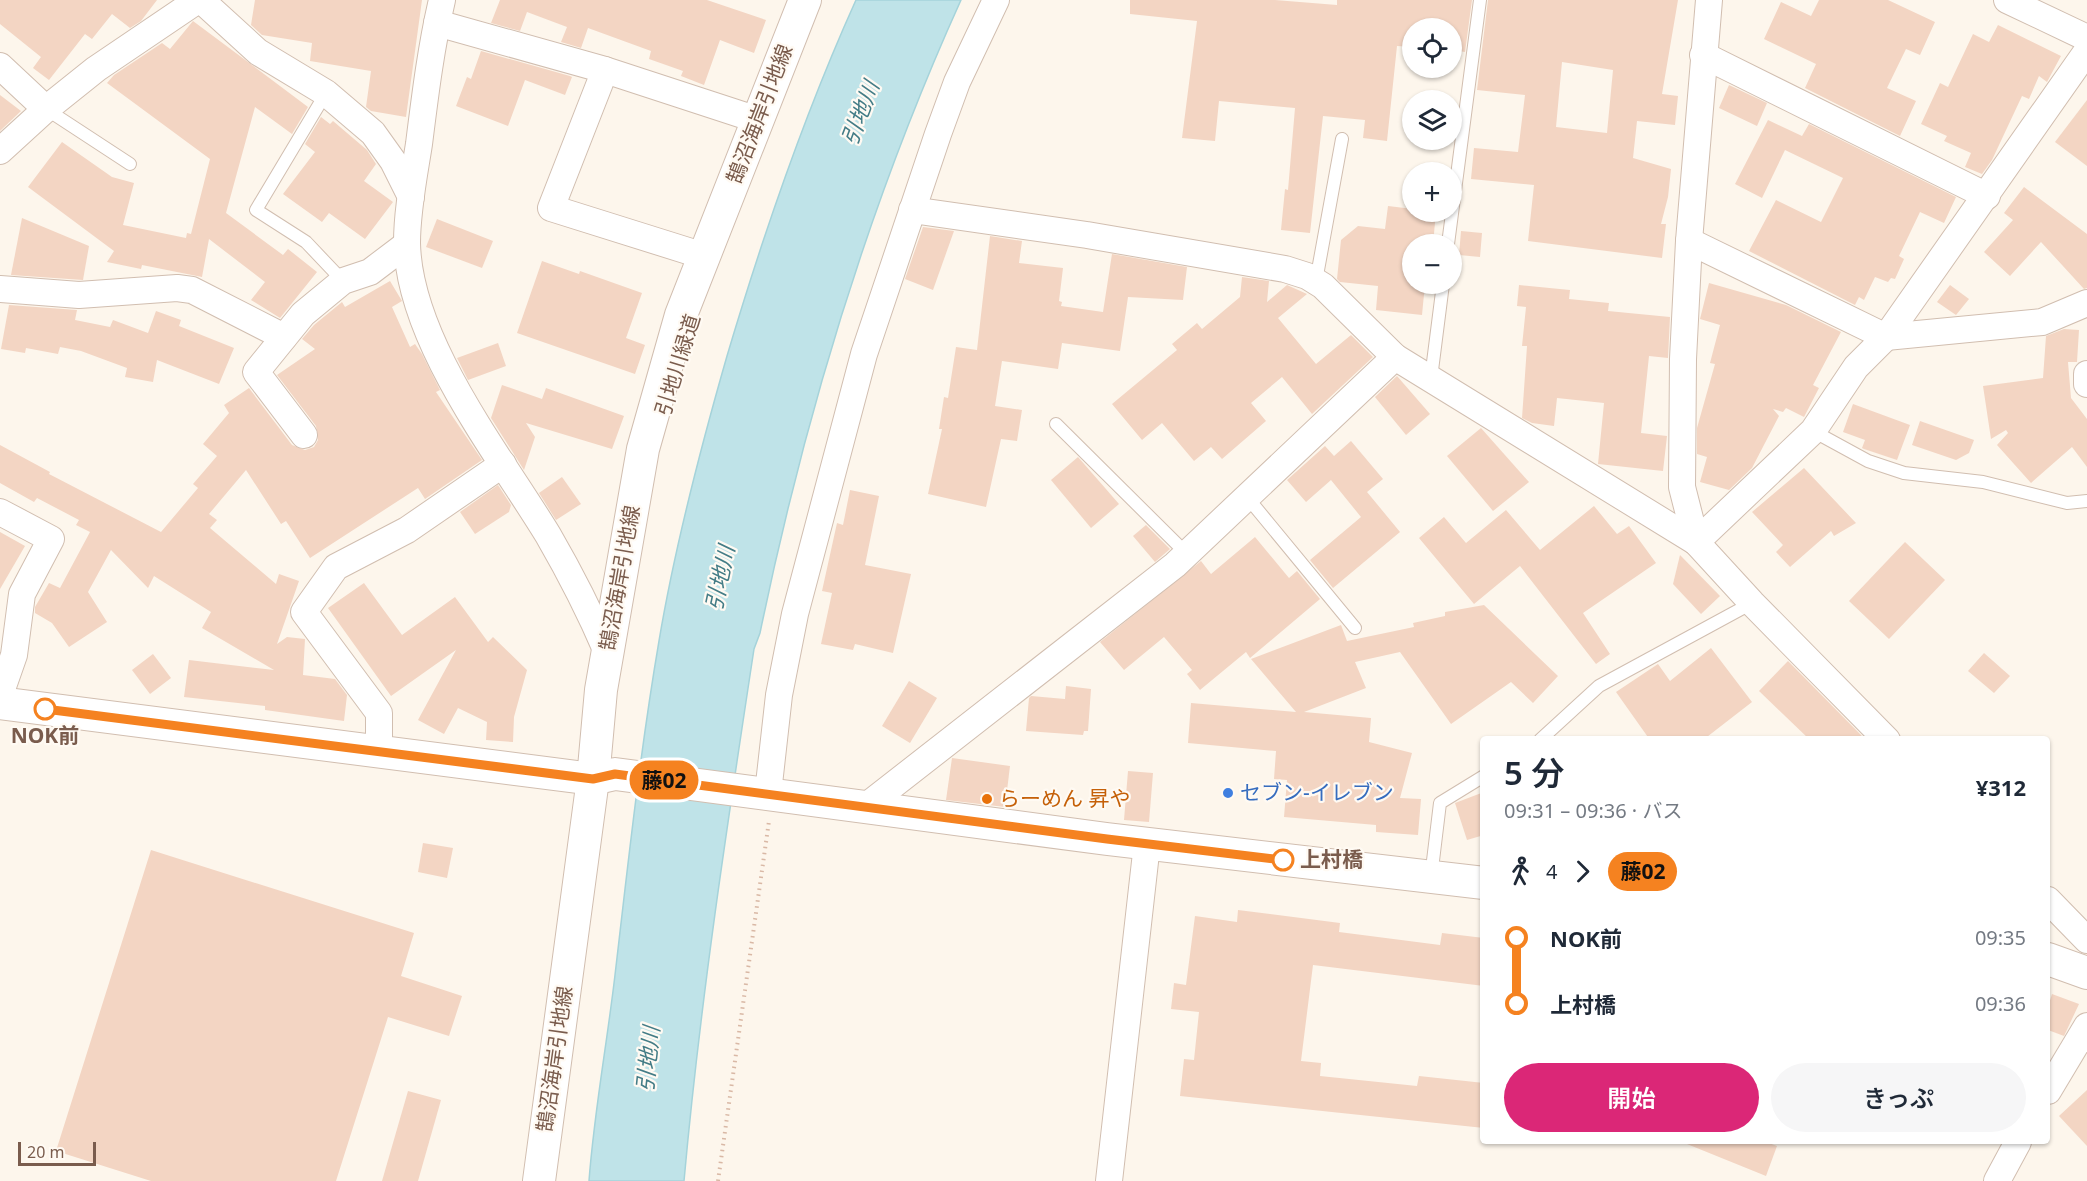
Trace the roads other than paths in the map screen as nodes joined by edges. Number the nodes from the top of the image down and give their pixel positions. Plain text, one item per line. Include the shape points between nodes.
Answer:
1 (200, 0) edge
2 (805, 0) edge
3 (996, 0) edge
4 (1480, 0) edge
5 (1709, 0) edge
6 (2007, 0) edge
7 (439, 12) edge
8 (2087, 38) edge
9 (2087, 51) edge
10 (1703, 55) junction
11 (0, 66) edge
12 (605, 70) junction
13 (326, 93) junction
14 (46, 109) junction
15 (758, 120) junction
16 (1342, 139) dead end
17 (0, 151) edge
18 (130, 164) dead end
19 (1987, 196) junction
20 (411, 197) junction
21 (912, 210) junction
22 (1449, 234) edge
23 (1689, 241) junction
24 (407, 244) junction
25 (704, 256) junction
26 (343, 281) junction
27 (1316, 281) junction
28 (0, 289) edge
29 (1442, 294) edge
30 (2087, 303) edge
31 (284, 338) junction
32 (1886, 338) junction
33 (1395, 357) junction
34 (2087, 374) edge
35 (1431, 378) junction
36 (2087, 384) edge
37 (1056, 424) dead end
38 (1814, 431) junction
39 (304, 435) dead end
40 (503, 464) junction
41 (1247, 497) junction
42 (2087, 501) edge
43 (0, 512) edge
44 (1696, 542) junction
45 (1187, 554) junction
46 (1752, 603) junction
47 (1355, 628) dead end
48 (607, 652) junction
49 (0, 695) edge
50 (0, 703) edge
51 (1544, 736) edge
52 (1883, 736) edge
53 (379, 751) junction
54 (1480, 778) edge
55 (593, 779) junction
56 (770, 794) junction
57 (865, 807) junction
58 (1147, 844) junction
59 (1431, 877) junction
60 (1480, 883) edge
61 (2050, 902) edge
62 (2087, 940) edge
63 (2050, 960) edge
64 (2087, 972) edge
65 (2087, 1026) edge
66 (2050, 1088) edge
67 (2017, 1144) edge
68 (539, 1181) edge
69 (1109, 1181) edge
70 (1997, 1181) edge

1 - 13 street via 258,52
1 - 14 street via 96,69
2 - 15 street, 鵠沼海岸引地線
3 - 21 street via 957,82
4 - 22 lane
5 - 10 street
6 - 8 street
7 - 12 street
7 - 20 street
9 - 19 street
10 - 19 street
10 - 23 street
11 - 14 street
12 - 15 street
12 - 25 street via 550,208
13 - 20 street via 373,133
13 - 26 lane via 256,210 306,242
14 - 17 street
14 - 18 lane
15 - 25 street, 鵠沼海岸引地線
16 - 27 lane
19 - 32 street
20 - 24 street
21 - 27 street via 1285,268
21 - 56 street via 864,354 810,553 779,694
23 - 32 street
23 - 44 street via 1682,487
24 - 26 street via 370,272
24 - 40 street via 417,299 435,348
25 - 48 street, 鵠沼海岸引地線 via 681,315 643,449
26 - 31 street via 303,314
27 - 33 street
28 - 31 street via 65,296 192,290
29 - 35 lane
30 - 32 street via 2042,322
31 - 39 street via 256,372
32 - 38 street via 1856,367
33 - 35 street
33 - 41 street
34 - 36 street
35 - 44 street
37 - 45 lane
38 - 42 lane via 1868,461 1904,473 1983,482 2075,504
38 - 44 street
40 - 48 street via 583,598
40 - 53 street via 407,530 336,567 304,612 380,713
41 - 45 street
41 - 47 lane
43 - 49 street via 51,540 22,594 14,654
44 - 46 street
45 - 57 street
46 - 51 lane via 1599,686
46 - 52 street
48 - 55 street, 鵠沼海岸引地線
50 - 53 street
53 - 55 street
54 - 59 lane via 1440,803
55 - 56 street via 615,774
55 - 68 street, 鵠沼海岸引地線
56 - 57 street
57 - 58 street
58 - 59 street
58 - 69 street
59 - 60 street
61 - 62 street
63 - 64 street
65 - 66 street
67 - 70 street

